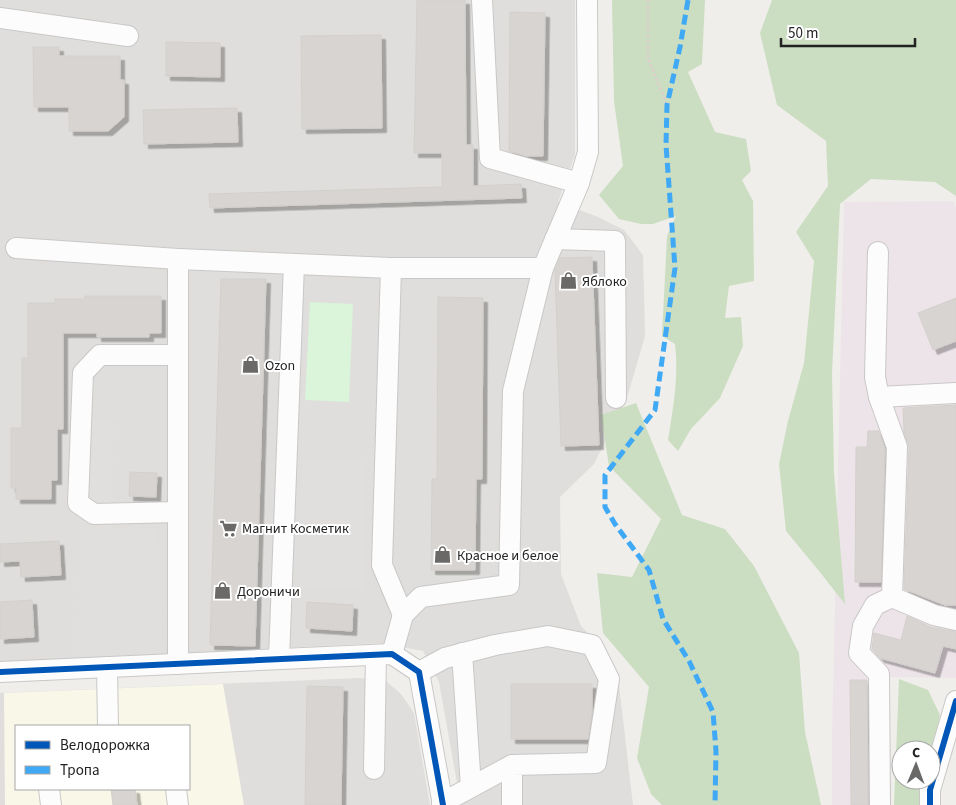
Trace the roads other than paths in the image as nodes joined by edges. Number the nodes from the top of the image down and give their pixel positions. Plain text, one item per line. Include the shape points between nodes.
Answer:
1 (482, 0) edge
2 (587, 0) edge
3 (0, 18) edge
4 (128, 36) dead end
5 (579, 183) junction
6 (555, 239) junction
7 (16, 248) dead end
8 (878, 252) dead end
9 (178, 259) junction
10 (294, 264) junction
11 (391, 268) junction
12 (543, 268) junction
13 (178, 355) junction
14 (956, 393) edge
15 (879, 396) junction
16 (616, 398) dead end
17 (178, 512) junction
18 (892, 597) junction
19 (402, 615) junction
20 (956, 620) edge
21 (462, 653) junction
22 (384, 654) junction
23 (279, 659) junction
24 (178, 664) junction
25 (107, 667) junction
26 (0, 672) edge
27 (419, 672) junction
28 (956, 701) edge
29 (108, 725) edge
30 (512, 765) junction
31 (374, 769) dead end
32 (471, 787) junction
33 (49, 790) edge
34 (176, 790) edge
35 (442, 804) edge
36 (51, 805) edge
37 (178, 805) edge
38 (512, 805) edge
39 (880, 805) edge
40 (930, 805) edge

1 - 5 street via 490,158
2 - 5 street via 588,152
3 - 4 street
5 - 6 street
6 - 12 street
6 - 16 street via 615,241
7 - 9 street
8 - 15 street via 875,378
9 - 10 street
9 - 13 street
10 - 11 street
10 - 23 street
11 - 12 street
11 - 19 street via 382,565
12 - 19 street via 513,391 509,586 421,597
13 - 17 street
13 - 17 street via 100,355 83,372 78,503 94,514
14 - 15 street
15 - 18 street via 897,447
17 - 24 street
18 - 20 street via 934,615
18 - 39 street via 875,605 864,626 859,653 879,674
19 - 22 street
21 - 27 street
21 - 30 street via 548,636 592,645 609,679 596,763
21 - 32 street
22 - 23 street
22 - 27 street
22 - 31 street
23 - 24 street
24 - 25 street
25 - 26 street
25 - 29 street
27 - 35 street
28 - 40 street via 930,790
30 - 32 street
30 - 38 street
32 - 35 street
33 - 36 street
34 - 37 street

